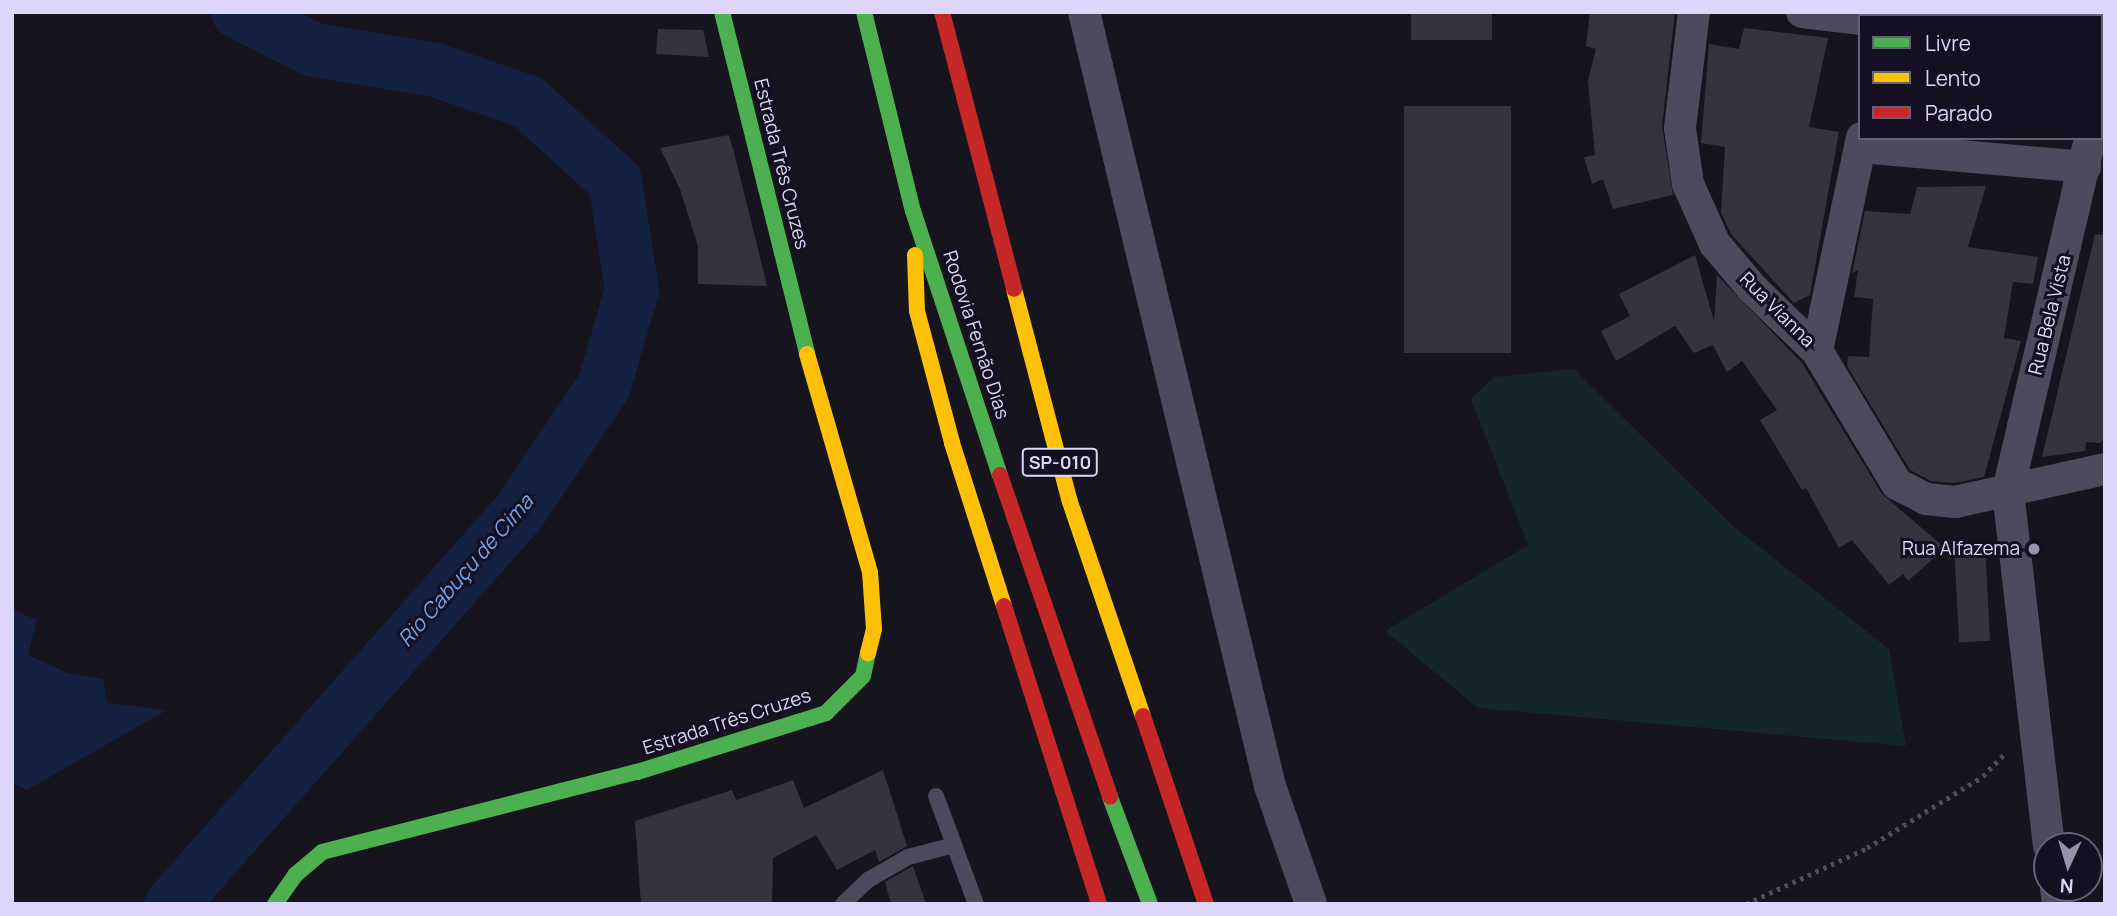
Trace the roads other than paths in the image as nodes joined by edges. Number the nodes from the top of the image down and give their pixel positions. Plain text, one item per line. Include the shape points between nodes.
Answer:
1 (722, 12) edge
2 (864, 12) edge
3 (942, 12) edge
4 (1084, 12) edge
5 (1694, 12) edge
6 (1802, 12) edge
7 (1858, 19) edge
8 (1861, 142) edge
9 (2087, 153) edge
10 (913, 211) junction
11 (1817, 351) junction
12 (2105, 470) edge
13 (2008, 491) junction
14 (936, 796) dead end
15 (2047, 832) edge
16 (954, 845) junction
17 (275, 904) edge
18 (843, 904) edge
19 (976, 904) edge
20 (1099, 904) edge
21 (1150, 904) edge
22 (1209, 904) edge
23 (1311, 904) edge

1 - 17 main road, Estrada Três Cruzes via 816,390 870,572 874,629 863,676 826,713 769,732 637,772 322,852 295,875
2 - 10 main road, Rodovia Fernão Dias / SP-010
3 - 22 main road, SP-010 via 1070,502
4 - 23 street via 1269,786
5 - 11 street, Rua Vianna via 1680,128 1688,184 1714,244
6 - 7 street
8 - 9 street
8 - 11 street
9 - 13 street, Rua Bela Vista
10 - 20 main road via 917,311 927,351 1003,613
10 - 21 main road, Rodovia Fernão Dias / SP-010 via 1065,675
11 - 13 street, Rua Vianna via 1897,484 1926,499 1955,502
12 - 13 street, Rua Vianna
13 - 15 street
14 - 16 lane
16 - 18 lane via 908,857 868,880
16 - 19 lane

